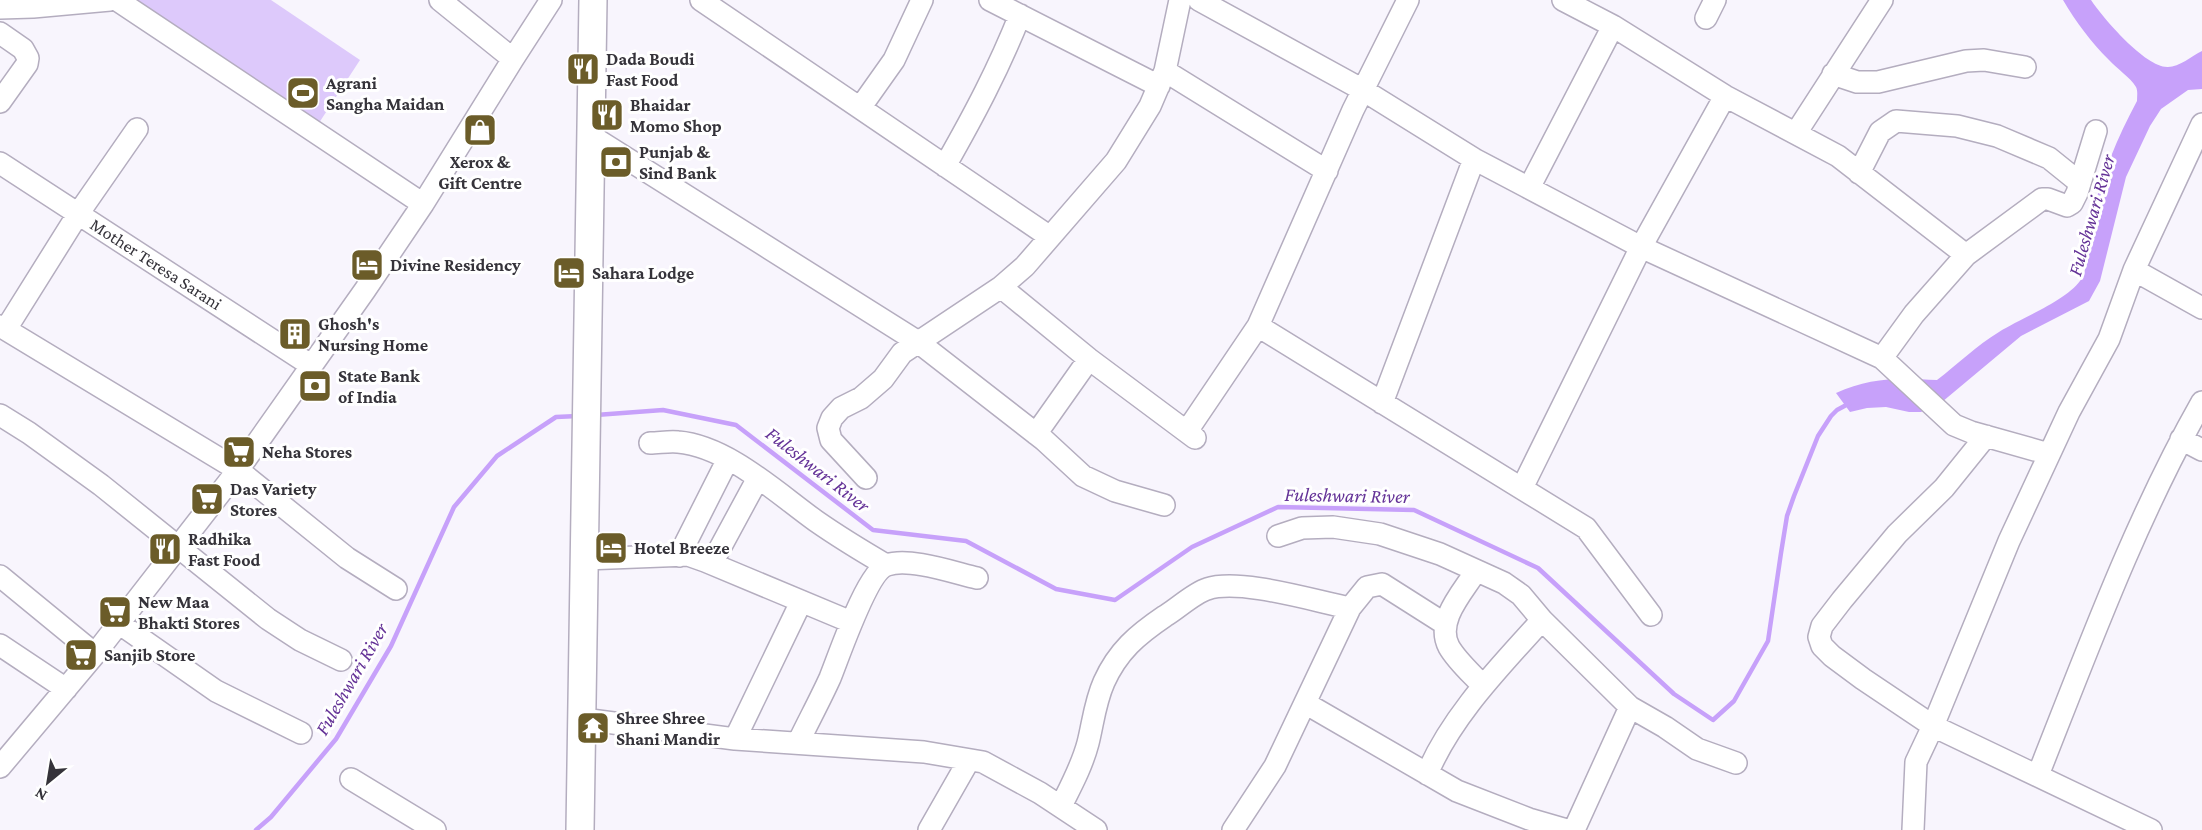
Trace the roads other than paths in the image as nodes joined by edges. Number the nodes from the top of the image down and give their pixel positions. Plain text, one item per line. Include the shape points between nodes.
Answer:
1 (110, 0) edge
2 (117, 0) edge
3 (440, 0) edge
4 (551, 0) edge
5 (593, 0) edge
6 (701, 0) edge
7 (922, 0) edge
8 (990, 0) edge
9 (1180, 0) edge
10 (1199, 0) edge
11 (1408, 0) edge
12 (1882, 0) edge
13 (1575, 2) edge
14 (0, 8) edge
15 (1020, 15) junction
16 (1613, 26) junction
17 (0, 33) edge
18 (513, 58) junction
19 (2025, 67) dead end
20 (1833, 74) junction
21 (1162, 78) junction
22 (1363, 90) junction
23 (1725, 96) junction
24 (0, 102) edge
25 (860, 108) junction
26 (137, 129) dead end
27 (2096, 131) dead end
28 (2200, 132) edge
29 (1796, 133) junction
30 (591, 136) junction
31 (1474, 159) junction
32 (945, 166) junction
33 (1327, 171) junction
34 (3, 173) edge
35 (1859, 173) junction
36 (2080, 183) junction
37 (1529, 188) junction
38 (423, 204) junction
39 (78, 214) junction
40 (1050, 237) junction
41 (1641, 247) junction
42 (1966, 255) junction
43 (2134, 270) junction
44 (1001, 287) junction
45 (2202, 308) edge
46 (1258, 326) junction
47 (3, 327) edge
48 (918, 342) junction
49 (1089, 358) junction
50 (312, 366) junction
51 (1890, 366) junction
52 (1382, 402) junction
53 (2202, 402) edge
54 (0, 415) edge
55 (1036, 434) junction
56 (1986, 436) junction
57 (2181, 439) junction
58 (650, 443) dead end
59 (2202, 450) edge
60 (2049, 454) junction
61 (728, 459) junction
62 (238, 470) junction
63 (758, 478) junction
64 (866, 478) dead end
65 (1522, 488) junction
66 (1164, 505) dead end
67 (1278, 536) dead end
68 (178, 547) junction
69 (679, 556) junction
70 (585, 559) junction
71 (711, 563) junction
72 (886, 565) junction
73 (1476, 571) junction
74 (0, 576) edge
75 (977, 578) dead end
76 (396, 589) dead end
77 (801, 602) junction
78 (1350, 608) junction
79 (1651, 615) dead end
80 (1542, 620) junction
81 (851, 622) junction
82 (120, 624) junction
83 (1445, 624) junction
84 (0, 645) edge
85 (95, 654) junction
86 (341, 660) dead end
87 (1483, 686) junction
88 (66, 689) junction
89 (1305, 703) junction
90 (1630, 707) junction
91 (583, 719) junction
92 (1933, 726) junction
93 (301, 733) dead end
94 (735, 739) junction
95 (798, 744) junction
96 (969, 760) junction
97 (1736, 763) dead end
98 (0, 766) edge
99 (1427, 774) junction
100 (2038, 775) junction
101 (351, 779) dead end
102 (1061, 807) junction
103 (2140, 828) edge
104 (435, 830) edge
105 (580, 830) edge
106 (929, 830) edge
107 (1096, 830) edge
108 (1233, 830) edge
109 (1567, 830) edge
110 (1574, 830) edge
111 (1912, 830) edge

1 - 14 street
2 - 38 street
3 - 18 street
4 - 18 street
5 - 30 main road
6 - 25 street
7 - 25 street via 894,60
8 - 15 street
9 - 21 street
10 - 22 street
11 - 22 street
12 - 20 street
13 - 16 street
15 - 21 street
15 - 32 street via 1001,63
16 - 23 street
16 - 37 street
17 - 24 street via 23,49 28,58
18 - 38 street
19 - 20 street via 1966,61 1878,82 1857,82
20 - 29 street
21 - 33 street
21 - 40 street via 1116,162
22 - 31 street
22 - 33 street
23 - 29 street
23 - 41 street
25 - 32 street
26 - 39 street
27 - 36 street
28 - 43 street
29 - 35 street via 1838,156
30 - 48 street
30 - 70 main road
31 - 37 street
31 - 52 street
32 - 40 street
33 - 46 street
34 - 39 street, Mother Teresa Sarani
35 - 36 street via 1880,132 1896,121 1957,126 1997,136 2049,158
35 - 42 street
36 - 42 street via 2067,206 2042,199
37 - 41 street
38 - 50 street
39 - 47 street
39 - 50 street, Mother Teresa Sarani
40 - 44 street
41 - 51 street
41 - 65 street
42 - 51 street via 1914,314
43 - 45 street
43 - 60 street via 2109,339
44 - 48 street
44 - 49 street
46 - 49 street via 1191,435
46 - 52 street
47 - 62 street
48 - 55 street
48 - 64 street via 902,353 883,379 832,418 828,429 831,440
49 - 55 street
50 - 62 street
51 - 56 street via 1954,425
52 - 65 street
53 - 57 street
54 - 68 street via 101,485
55 - 66 street via 1083,476 1115,491
56 - 60 street
56 - 92 street via 1842,600 1822,626 1819,637 1832,656
57 - 59 street
57 - 100 street via 2136,534
58 - 61 street via 678,442
60 - 92 street via 2009,540
61 - 63 street
61 - 69 street
62 - 68 street
62 - 76 street via 347,558
63 - 71 street
63 - 72 street
65 - 79 street via 1586,528
67 - 73 street via 1302,528 1333,527 1380,534
68 - 82 street
68 - 86 street via 268,619
69 - 70 street
69 - 71 street
70 - 91 main road
71 - 77 street
72 - 75 street via 924,565
72 - 81 street via 878,572
73 - 80 street via 1521,595
73 - 83 street
74 - 85 street
77 - 81 street
77 - 94 street
78 - 83 street via 1366,587 1382,584
78 - 89 street
78 - 102 street via 1245,586 1224,586 1205,589 1140,633 1123,650 1105,681 1080,768
80 - 87 street
80 - 90 street
81 - 95 street
82 - 85 street
82 - 93 street via 216,691
83 - 87 street via 1444,635 1450,648
84 - 88 street
85 - 88 street
87 - 99 street via 1436,751
88 - 98 street
89 - 99 street
89 - 108 street via 1275,766
90 - 97 street via 1697,749
90 - 110 street
91 - 94 street
91 - 105 main road
92 - 100 street
92 - 111 street via 1916,762
94 - 95 street
95 - 96 street via 924,752
96 - 102 street via 983,762
96 - 106 street
99 - 109 street via 1457,791
100 - 103 street
101 - 104 street
102 - 107 street

